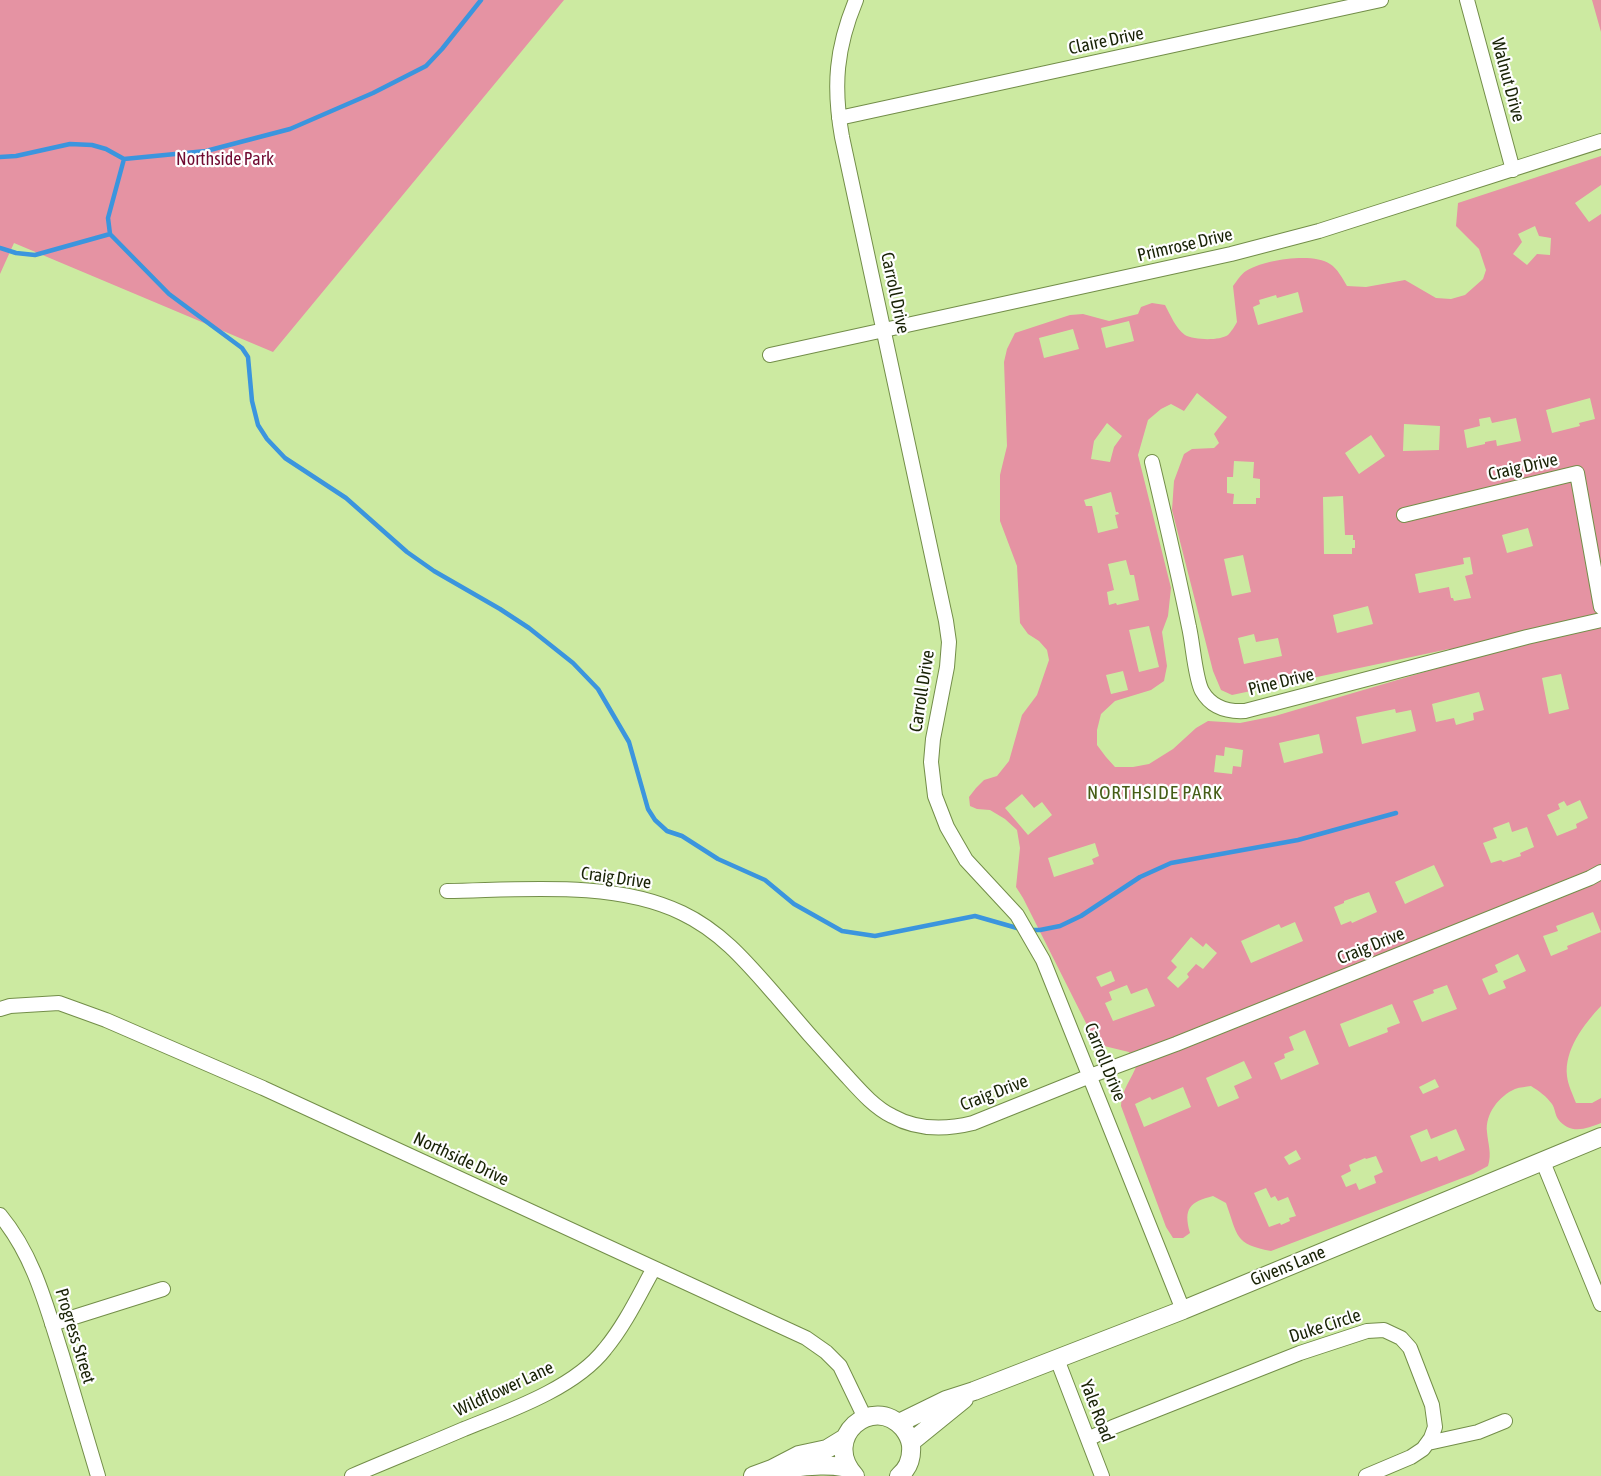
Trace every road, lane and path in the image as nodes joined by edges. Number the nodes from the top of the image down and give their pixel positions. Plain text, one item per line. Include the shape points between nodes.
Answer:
1 (856, 0) edge
2 (1381, 0) edge
3 (1467, 0) edge
4 (839, 118) junction
5 (1601, 141) edge
6 (1514, 170) junction
7 (884, 331) junction
8 (770, 355) dead end
9 (1152, 462) dead end
10 (1404, 515) dead end
11 (1601, 607) edge
12 (1601, 620) edge
13 (1601, 872) edge
14 (447, 891) dead end
15 (0, 1009) edge
16 (1090, 1076) junction
17 (1601, 1137) edge
18 (1543, 1162) junction
19 (0, 1216) edge
20 (654, 1268) junction
21 (163, 1289) dead end
22 (1601, 1304) edge
23 (1183, 1310) junction
24 (52, 1324) junction
25 (1057, 1359) junction
26 (974, 1391) junction
27 (865, 1418) junction
28 (1505, 1421) dead end
29 (899, 1423) junction
30 (845, 1438) junction
31 (1088, 1439) junction
32 (911, 1442) junction
33 (1428, 1443) junction
34 (772, 1470) junction
35 (851, 1472) edge
36 (902, 1475) edge
37 (98, 1476) edge
38 (352, 1476) edge
39 (754, 1476) edge
40 (1102, 1476) edge
41 (1366, 1476) edge

1 - 4 street, Carroll Drive via 839,53 836,90
2 - 4 street, Claire Drive
3 - 6 street, Walnut Drive
4 - 7 street, Carroll Drive
5 - 6 street, Primrose Drive
6 - 7 street, Primrose Drive via 1319,231 1231,254
7 - 8 street, Primrose Drive
7 - 16 street, Carroll Drive via 942,598 948,642 947,667 931,762 935,796 947,827 966,860 1007,902 1027,930 1043,960
9 - 12 street, Pine Drive via 1200,685 1209,701 1221,708 1245,711
10 - 11 street, Craig Drive via 1577,473
13 - 16 street, Craig Drive via 1415,949
14 - 16 street, Craig Drive via 609,893 641,898 682,912 710,929 738,953 872,1103 890,1116 908,1123 935,1128 965,1125
15 - 20 street, Northside Drive via 59,1003 106,1020 263,1088
16 - 23 street, Carroll Drive
17 - 18 street, Givens Lane
18 - 22 street
18 - 23 street, Givens Lane
19 - 24 street, Progress Street via 19,1240 33,1266
20 - 27 street, Northside Drive via 806,1338 826,1352 840,1366
20 - 38 street, Wildflower Lane via 604,1350 576,1375 555,1389 502,1413
21 - 24 street
23 - 25 street, Givens Lane
24 - 37 street, Progress Street
25 - 26 street, Givens Lane
25 - 31 street, Yale Road
26 - 29 street, Givens Lane via 946,1400
26 - 32 street, Givens Lane
27 - 29 street via 886,1417
27 - 30 street via 859,1420
28 - 33 street via 1478,1432
29 - 32 street
30 - 34 street
30 - 35 street via 843,1458
31 - 33 street, Duke Circle via 1300,1353 1374,1330 1392,1333 1410,1348 1435,1417 1435,1427
31 - 40 street, Yale Road
32 - 36 street via 912,1454
33 - 41 street via 1411,1457
34 - 35 street via 835,1466
34 - 39 street

